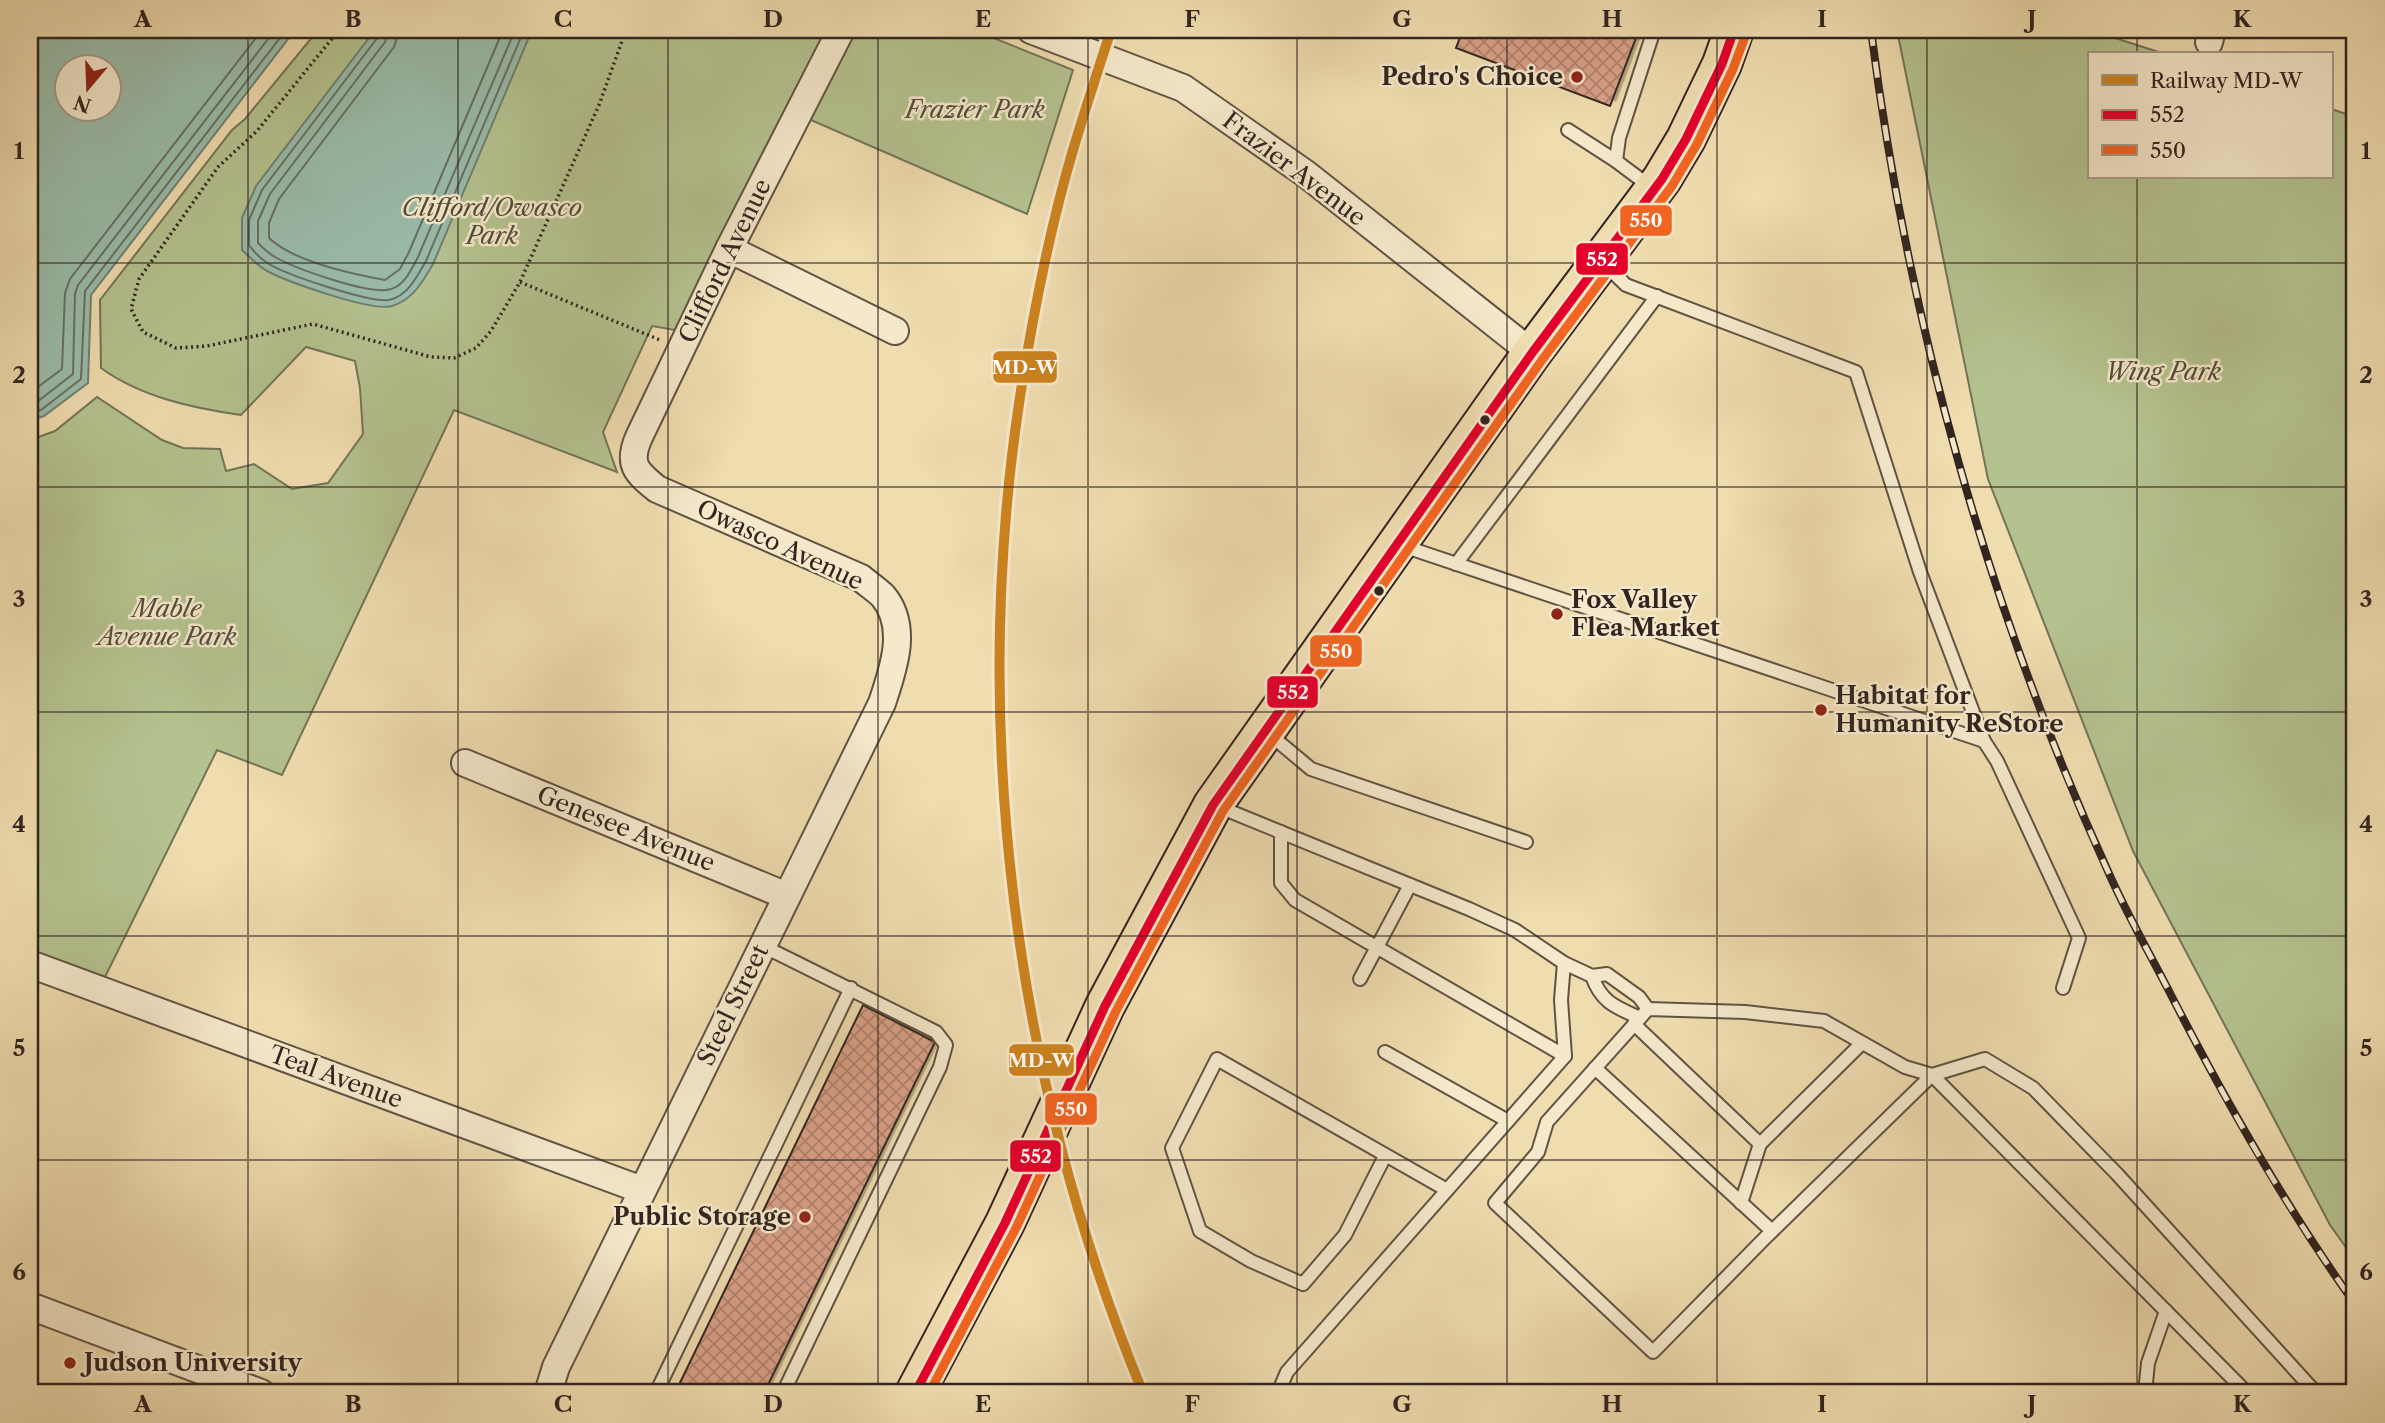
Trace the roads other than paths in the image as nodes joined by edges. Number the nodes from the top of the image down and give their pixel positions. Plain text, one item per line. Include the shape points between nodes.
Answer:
1 (841, 30) edge
2 (1031, 30) edge
3 (1654, 30) edge
4 (1734, 30) edge
5 (1568, 130) dead end
6 (1616, 161) junction
7 (1654, 190) junction
8 (729, 249) junction
9 (1601, 262) junction
10 (1657, 296) junction
11 (895, 331) dead end
12 (1532, 353) junction
13 (657, 489) joint
14 (1397, 544) junction
15 (1456, 564) junction
16 (893, 612) joint
17 (1266, 731) junction
18 (1984, 741) junction
19 (465, 763) dead end
20 (1213, 805) junction
21 (1281, 832) junction
22 (1526, 842) dead end
23 (1410, 884) junction
24 (787, 896) junction
25 (763, 946) junction
26 (1376, 948) junction
27 (1564, 963) junction
28 (30, 964) edge
29 (1592, 976) junction
30 (1360, 979) dead end
31 (2063, 988) dead end
32 (851, 989) junction
33 (1641, 1017) junction
34 (1862, 1043) junction
35 (1385, 1052) dead end
36 (1565, 1056) junction
37 (1595, 1068) junction
38 (1932, 1075) junction
39 (1508, 1121) junction
40 (1760, 1144) junction
41 (1385, 1156) junction
42 (642, 1190) junction
43 (1447, 1190) junction
44 (1741, 1203) junction
45 (1772, 1231) junction
46 (30, 1306) edge
47 (2165, 1311) junction
48 (261, 1393) edge
49 (548, 1393) edge
50 (656, 1393) edge
51 (783, 1393) edge
52 (915, 1393) edge
53 (1278, 1393) edge
54 (2145, 1393) edge
55 (2247, 1393) edge
56 (2316, 1393) edge

1 - 8 street, Clifford Avenue
2 - 12 street, Frazier Avenue via 1183,88 1306,174
3 - 6 lane via 1619,138
4 - 7 main road via 1686,139
5 - 6 lane
6 - 7 lane
7 - 9 main road
8 - 11 street
8 - 13 street, Clifford Avenue via 634,449 632,463
9 - 10 lane via 1626,285
9 - 12 main road
10 - 15 lane
10 - 18 lane via 1856,372 1920,572
12 - 14 main road
13 - 16 street, Owasco Avenue via 861,578 883,596
14 - 15 lane
14 - 17 main road
15 - 18 lane
16 - 24 street, Steel Street via 898,638 882,703
17 - 20 main road
17 - 22 lane via 1311,769
18 - 31 lane via 2079,938
19 - 24 street, Genesee Avenue
20 - 21 lane
20 - 52 main road via 1105,1006 1005,1223
21 - 23 lane
21 - 26 lane via 1281,883 1295,900
23 - 26 lane
23 - 27 lane via 1515,930
24 - 25 street, Steel Street
25 - 32 lane
25 - 42 street, Steel Street
26 - 30 lane
26 - 36 lane
27 - 29 lane
27 - 36 lane
28 - 42 street, Teal Avenue
29 - 33 lane via 1598,992 1618,1009
29 - 33 lane via 1607,974 1639,997
32 - 50 lane
32 - 51 lane via 936,1032 946,1045 940,1067
33 - 34 lane via 1745,1012 1824,1021
33 - 37 lane
33 - 40 lane
34 - 38 lane via 1905,1068
34 - 40 lane
35 - 39 lane
36 - 39 lane
37 - 44 lane
37 - 45 lane via 1547,1122 1538,1152 1495,1203 1653,1352
38 - 45 lane
38 - 47 lane
38 - 56 lane via 1984,1059 2033,1088
39 - 43 lane
40 - 44 lane
41 - 41 lane via 1217,1059 1172,1148 1200,1231 1303,1284 1345,1235
41 - 43 lane
42 - 49 street, Steel Street via 556,1367
43 - 53 lane via 1287,1372
44 - 45 lane
46 - 48 street
47 - 54 lane via 2148,1363
47 - 55 lane

